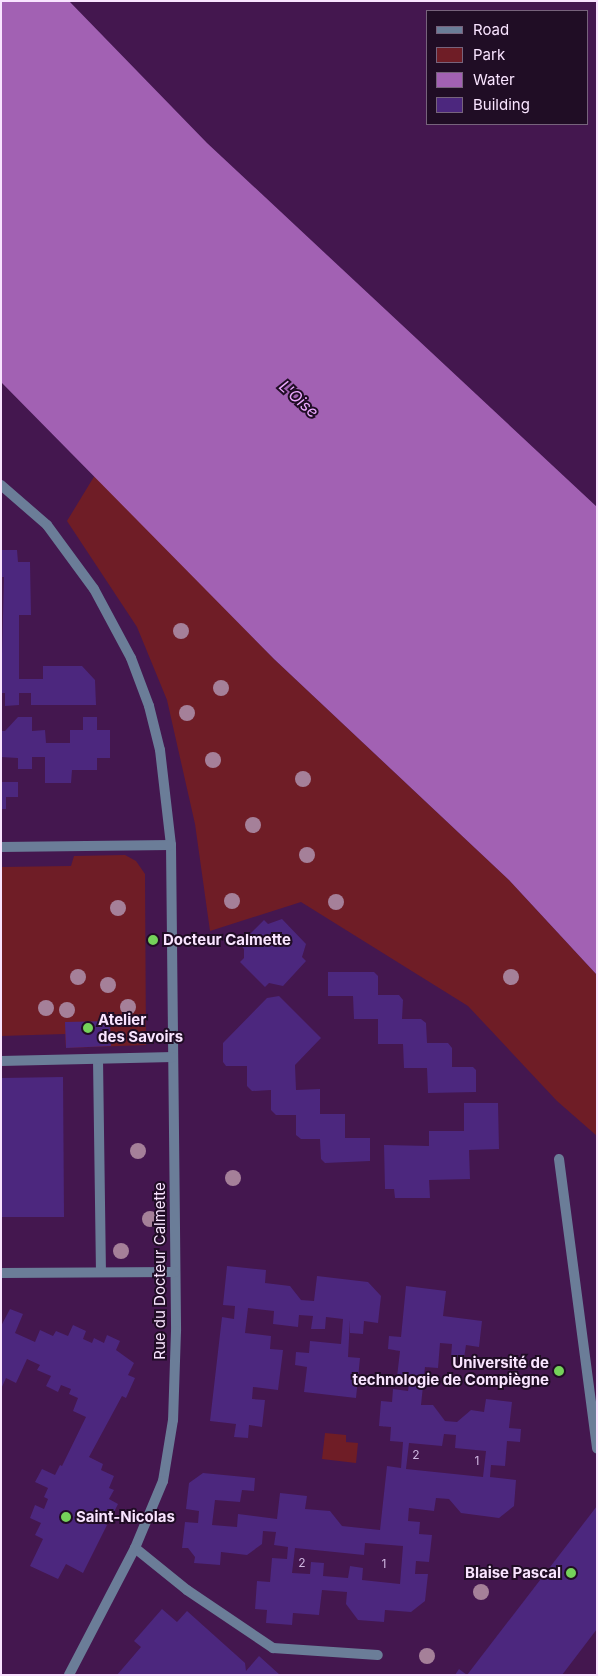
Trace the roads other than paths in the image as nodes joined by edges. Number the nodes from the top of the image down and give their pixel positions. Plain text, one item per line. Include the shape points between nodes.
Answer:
1 (1, 485) edge
2 (171, 845) junction
3 (1, 847) edge
4 (173, 1057) junction
5 (98, 1059) junction
6 (1, 1061) edge
7 (559, 1159) dead end
8 (101, 1272) junction
9 (176, 1272) junction
10 (1, 1273) edge
11 (591, 1364) edge
12 (597, 1449) edge
13 (136, 1548) junction
14 (378, 1655) dead end
15 (69, 1675) edge

1 - 2 street, Rue du Docteur Calmette via 53,533 94,589 131,658 149,706 160,750
2 - 3 street
2 - 4 street, Rue du Docteur Calmette
4 - 5 street
4 - 9 street, Rue du Docteur Calmette
5 - 6 street
5 - 8 street
7 - 11 street
8 - 9 street
8 - 10 street
9 - 13 street, Rue du Docteur Calmette via 173,1420 163,1481
11 - 12 street
13 - 14 street via 187,1590 274,1648
13 - 15 street, Rue du Docteur Calmette

